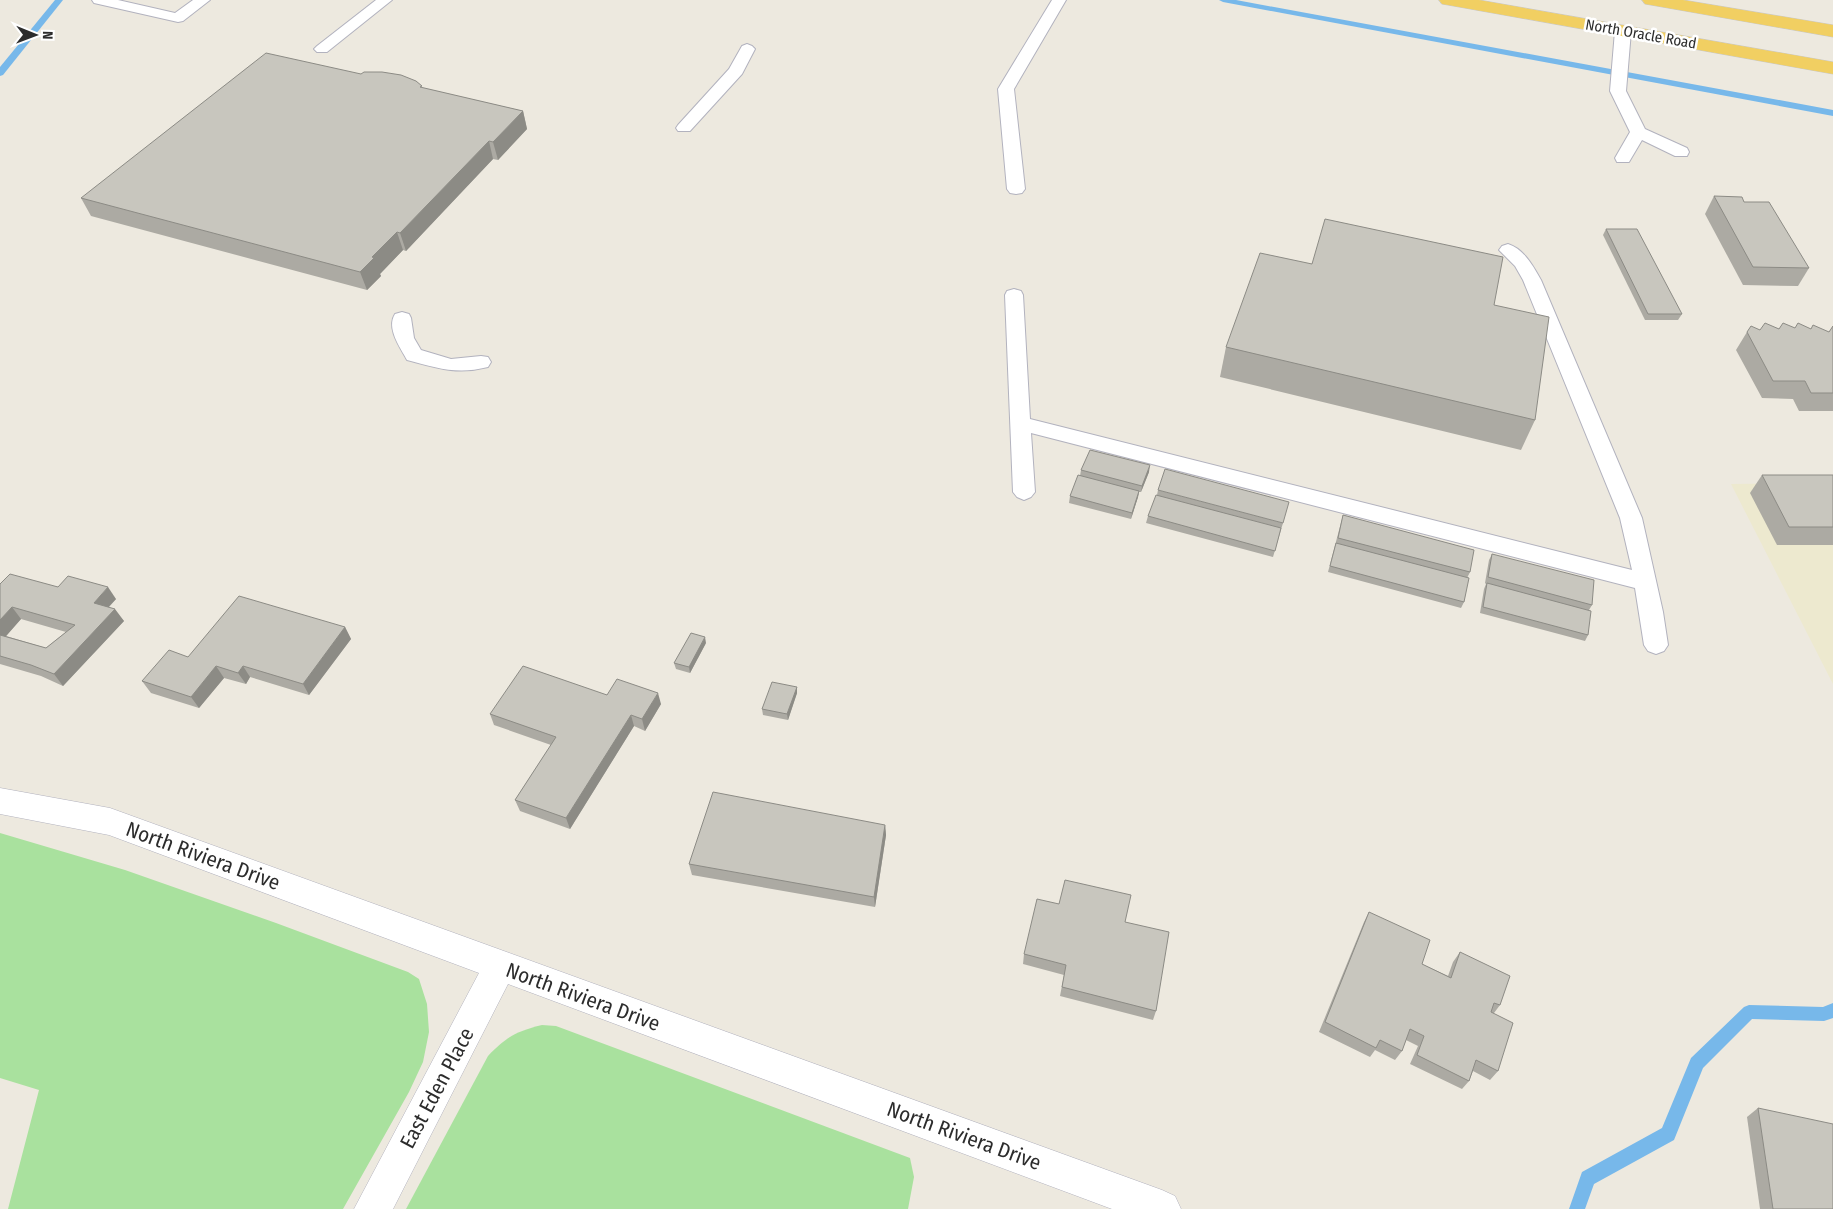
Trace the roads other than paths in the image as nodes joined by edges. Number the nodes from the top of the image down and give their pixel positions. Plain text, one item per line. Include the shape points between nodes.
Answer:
1 (99, 0) edge
2 (204, 0) edge
3 (385, 0) edge
4 (1059, 0) edge
5 (1448, 0) edge
6 (1651, 0) edge
7 (1623, 30) junction
8 (1833, 32) edge
9 (322, 49) dead end
10 (747, 49) dead end
11 (1833, 68) edge
12 (684, 128) dead end
13 (1638, 132) junction
14 (1681, 152) dead end
15 (1623, 158) dead end
16 (1016, 189) dead end
17 (1508, 250) dead end
18 (1014, 295) dead end
19 (402, 318) dead end
20 (481, 362) dead end
21 (1022, 424) junction
22 (1024, 492) dead end
23 (1646, 582) junction
24 (1656, 645) dead end
25 (0, 800) edge
26 (500, 966) junction
27 (373, 1209) edge
28 (1162, 1209) edge

1 - 2 lane via 178,18
3 - 9 lane
4 - 16 lane via 1006,89
5 - 7 highway, North Oracle Road
6 - 8 highway, North Oracle Road
7 - 11 highway, North Oracle Road
7 - 13 lane via 1618,91
10 - 12 lane via 736,70
13 - 14 lane
13 - 15 lane
17 - 23 lane via 1522,263 1553,327 1631,518
18 - 21 lane
19 - 20 lane via 404,338 414,355 451,365
21 - 22 lane
21 - 23 lane
23 - 24 lane
25 - 26 street, North Riviera Drive via 110,822
26 - 27 street, East Eden Place
26 - 28 street, North Riviera Drive

